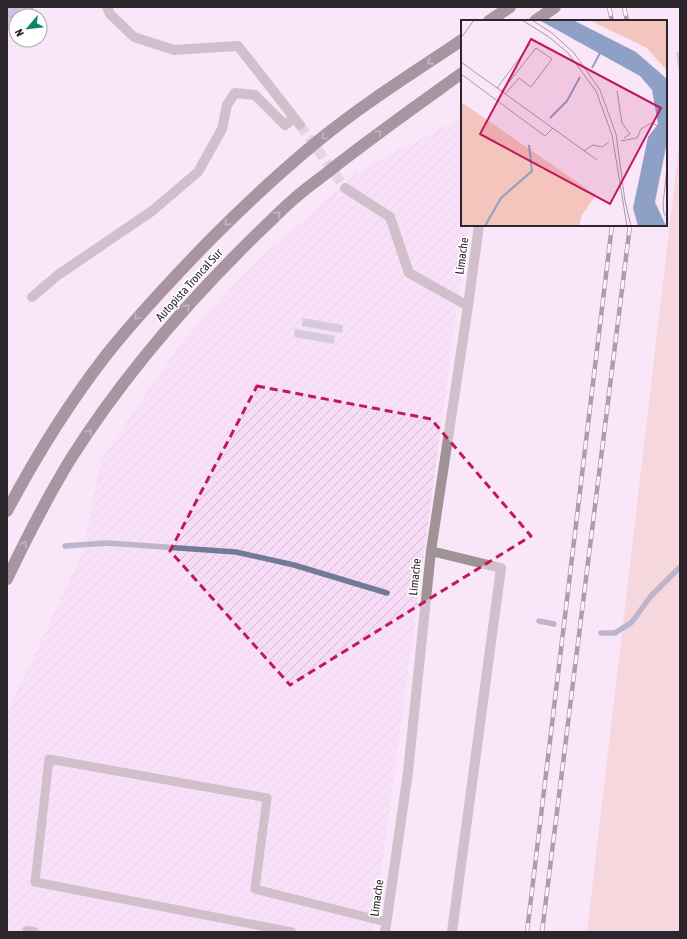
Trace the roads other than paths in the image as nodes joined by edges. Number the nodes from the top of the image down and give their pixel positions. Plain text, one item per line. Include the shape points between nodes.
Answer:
1 (107, 7) edge
2 (510, 7) edge
3 (555, 7) edge
4 (491, 20) edge
5 (536, 20) edge
6 (461, 41) edge
7 (461, 75) edge
8 (344, 188) tunnel mouth
9 (479, 226) edge
10 (32, 297) dead end
11 (468, 306) junction
12 (7, 511) edge
13 (431, 552) junction
14 (7, 579) edge
15 (386, 927) edge
16 (292, 932) edge
17 (452, 932) edge

1 - 10 street via 110,14 134,37 174,50 238,46 297,122 285,125 255,95 235,93 227,105 222,130 198,172 152,211 58,275
2 - 4 highway
3 - 5 highway
6 -> 12 highway, Autopista Troncal Sur via 355,112 318,141 243,207 172,278 138,316 77,395 49,437
14 -> 7 highway, Autopista Troncal Sur via 45,504 99,417 161,336 207,284 296,197 362,145
8 - 11 street via 390,217 409,273
9 - 11 street, Limache
11 - 13 street, Limache
13 - 15 street, Limache via 408,772
13 - 17 street via 501,568
15 - 16 lane via 255,889 267,798 49,759 35,882

